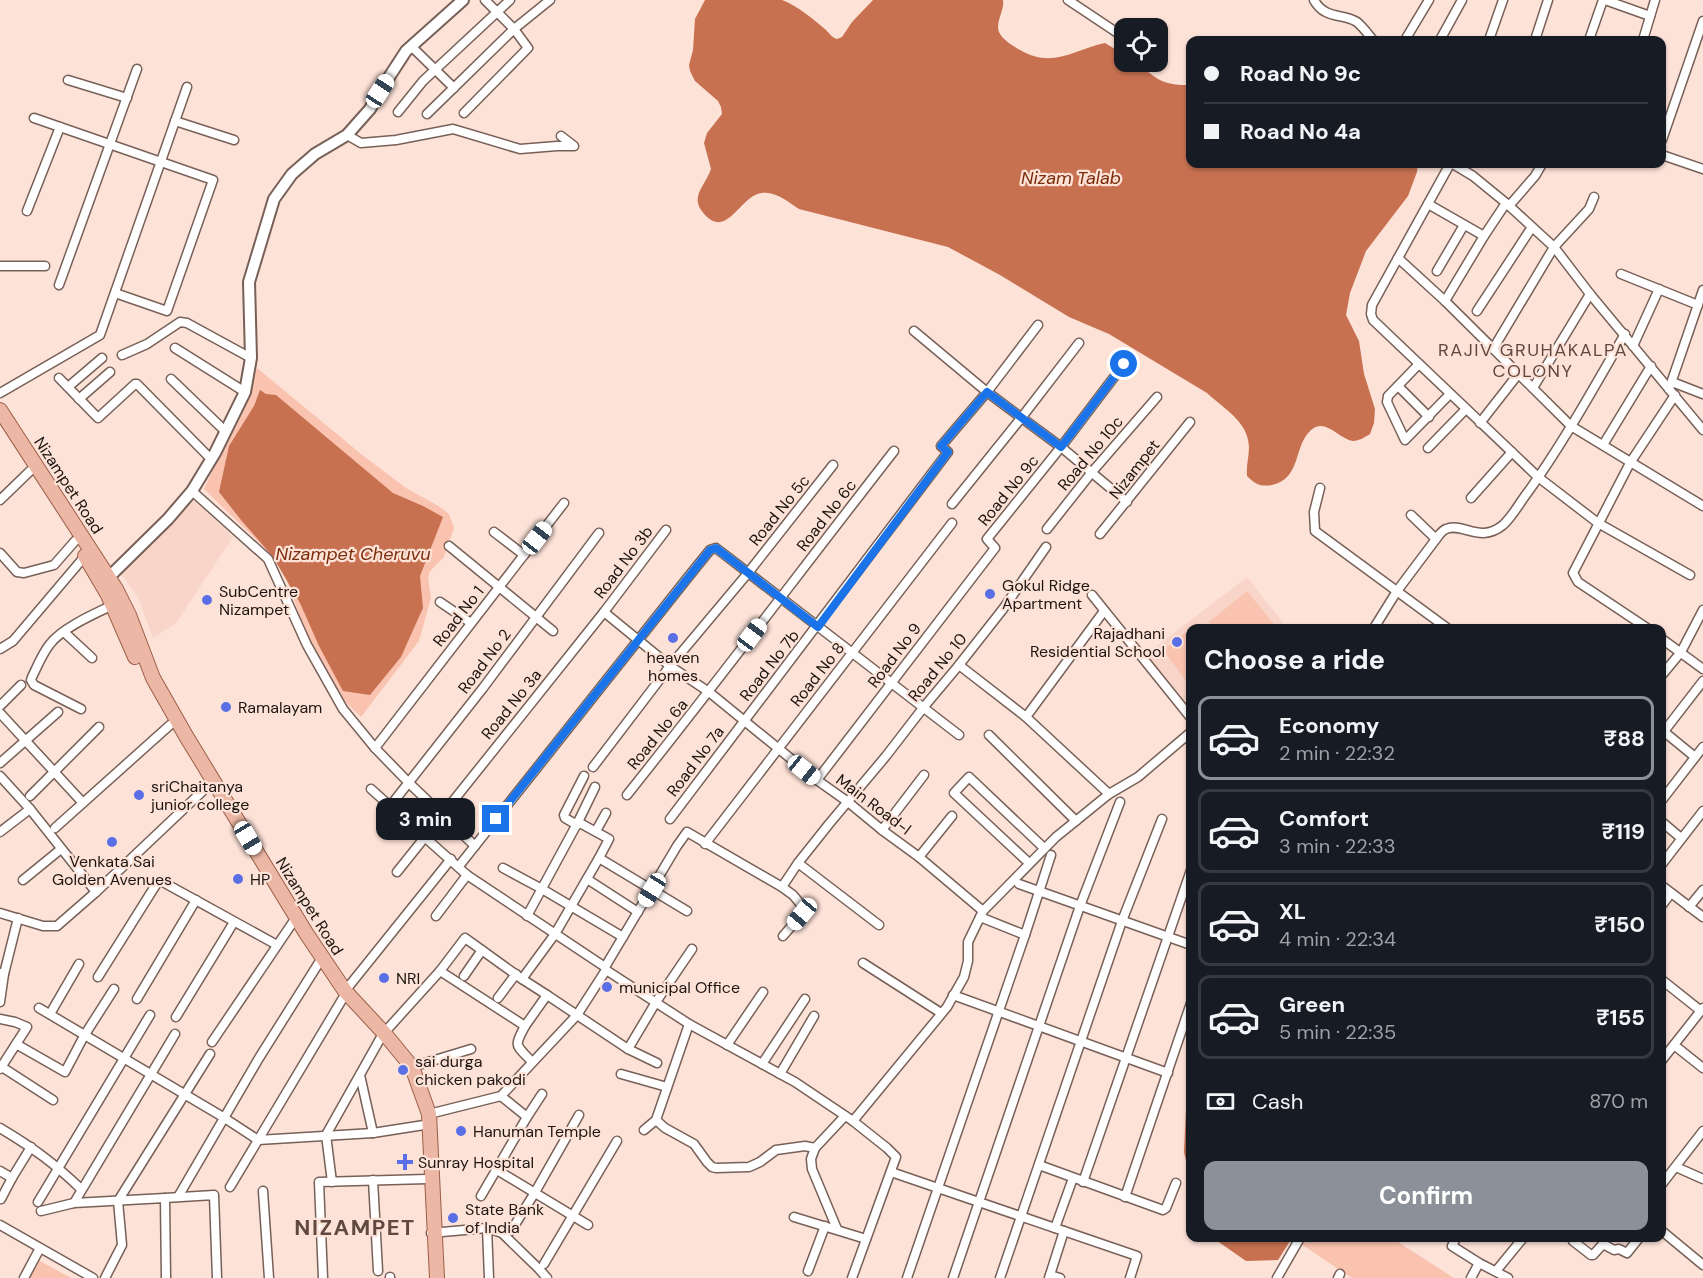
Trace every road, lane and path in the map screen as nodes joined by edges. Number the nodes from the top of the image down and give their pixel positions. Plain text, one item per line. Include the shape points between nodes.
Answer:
1 (463, 0) edge
2 (485, 0) edge
3 (510, 0) edge
4 (550, 0) edge
5 (1068, 0) edge
6 (1314, 0) edge
7 (1429, 0) edge
8 (1462, 0) edge
9 (1503, 0) edge
10 (1548, 0) edge
11 (1604, 0) edge
12 (1655, 0) edge
13 (497, 12) junction
14 (1650, 16) junction
15 (1703, 21) edge
16 (514, 29) junction
17 (1114, 31) edge
18 (1370, 36) edge
19 (1407, 36) edge
20 (1442, 36) edge
21 (1490, 36) edge
22 (1536, 36) edge
23 (1590, 36) edge
24 (1644, 36) edge
25 (411, 46) junction
26 (137, 69) dead end
27 (435, 70) junction
28 (68, 80) dead end
29 (187, 87) dead end
30 (454, 88) junction
31 (127, 98) junction
32 (399, 112) dead end
33 (464, 113) dead end
34 (427, 114) dead end
35 (34, 118) dead end
36 (175, 122) junction
37 (60, 127) junction
38 (1666, 128) edge
39 (347, 135) junction
40 (561, 136) dead end
41 (234, 140) dead end
42 (110, 144) junction
43 (1666, 156) edge
44 (161, 162) junction
45 (1449, 168) edge
46 (1458, 168) edge
47 (1540, 168) edge
48 (1703, 169) edge
49 (1594, 197) dead end
50 (1428, 204) junction
51 (1508, 205) junction
52 (27, 211) dead end
53 (1464, 225) junction
54 (1532, 227) junction
55 (1484, 236) junction
56 (1554, 247) junction
57 (1398, 258) junction
58 (0, 266) edge
59 (45, 266) dead end
60 (1437, 272) dead end
61 (1621, 274) dead end
62 (59, 285) dead end
63 (1659, 289) junction
64 (1703, 290) edge
65 (115, 293) junction
66 (1590, 294) junction
67 (1445, 301) junction
68 (1698, 305) junction
69 (1477, 310) dead end
70 (1038, 325) dead end
71 (914, 331) dead end
72 (1625, 334) junction
73 (1079, 344) dead end
74 (1633, 346) junction
75 (175, 348) dead end
76 (1492, 349) junction
77 (122, 356) dead end
78 (102, 358) dead end
79 (251, 358) junction
80 (1124, 364) dead end
81 (1419, 364) junction
82 (1651, 366) junction
83 (110, 372) dead end
84 (1519, 374) junction
85 (59, 378) dead end
86 (171, 379) dead end
87 (1398, 386) junction
88 (68, 387) junction
89 (1533, 388) junction
90 (1672, 388) junction
91 (245, 392) junction
92 (987, 392) junction
93 (0, 393) edge
94 (1450, 394) junction
95 (1703, 394) edge
96 (1157, 397) dead end
97 (79, 399) junction
98 (1466, 409) junction
99 (0, 410) edge
100 (1022, 417) junction
101 (1429, 417) junction
102 (1190, 422) dead end
103 (1480, 423) junction
104 (0, 424) edge
105 (1571, 426) junction
106 (225, 430) junction
107 (1703, 430) edge
108 (1603, 445) junction
109 (1061, 447) junction
110 (1428, 448) dead end
111 (894, 451) dead end
112 (1512, 452) junction
113 (211, 459) junction
114 (1630, 463) junction
115 (833, 465) dead end
116 (30, 471) junction
117 (1092, 472) junction
118 (1538, 477) junction
119 (1320, 488) dead end
120 (192, 491) junction
121 (1471, 498) dead end
122 (0, 500) edge
123 (1127, 502) junction
124 (564, 503) dead end
125 (952, 504) dead end
126 (1703, 506) edge
127 (1411, 515) dead end
128 (952, 523) dead end
129 (1598, 523) junction
130 (1047, 529) dead end
131 (666, 530) dead end
132 (494, 532) dead end
133 (599, 533) dead end
134 (1100, 534) dead end
135 (1436, 538) junction
136 (75, 541) junction
137 (449, 546) dead end
138 (1046, 547) dead end
139 (995, 548) joint
140 (524, 555) junction
141 (85, 556) junction
142 (1, 557) edge
143 (747, 573) junction
144 (1690, 575) dead end
145 (109, 577) junction
146 (499, 587) junction
147 (1397, 591) junction
148 (1092, 596) dead end
149 (780, 597) junction
150 (440, 602) dead end
151 (113, 605) junction
152 (1703, 610) edge
153 (1104, 611) junction
154 (604, 612) junction
155 (536, 618) junction
156 (471, 623) junction
157 (1379, 624) edge
158 (1442, 624) edge
159 (1641, 624) edge
160 (128, 626) junction
161 (818, 627) junction
162 (64, 632) junction
163 (553, 632) dead end
164 (639, 640) junction
165 (1666, 642) edge
166 (0, 650) edge
167 (1681, 652) junction
168 (852, 653) junction
169 (93, 658) dead end
170 (959, 665) junction
171 (670, 666) junction
172 (1703, 669) edge
173 (1666, 670) edge
174 (1703, 681) edge
175 (892, 683) junction
176 (21, 685) dead end
177 (709, 692) junction
178 (0, 706) edge
179 (923, 708) junction
180 (81, 709) dead end
181 (58, 712) dead end
182 (1186, 712) edge
183 (0, 713) edge
184 (1026, 717) junction
185 (745, 721) junction
186 (170, 725) junction
187 (99, 727) dead end
188 (1666, 728) edge
189 (1666, 734) edge
190 (959, 735) dead end
191 (989, 735) dead end
192 (1186, 736) edge
193 (26, 741) junction
194 (1703, 747) edge
195 (375, 748) junction
196 (778, 749) junction
197 (1695, 757) junction
198 (0, 763) edge
199 (593, 767) dead end
200 (54, 772) junction
201 (924, 775) dead end
202 (0, 776) edge
203 (584, 776) dead end
204 (817, 780) junction
205 (409, 783) junction
206 (209, 785) junction
207 (595, 786) dead end
208 (372, 789) dead end
209 (1109, 794) junction
210 (627, 795) dead end
211 (1666, 795) edge
212 (30, 796) dead end
213 (848, 802) junction
214 (1120, 802) dead end
215 (83, 803) junction
216 (391, 805) junction
217 (30, 809) junction
218 (1703, 811) edge
219 (606, 813) dead end
220 (442, 815) junction
221 (952, 816) dead end
222 (670, 819) dead end
223 (1162, 819) dead end
224 (1076, 820) junction
225 (578, 824) junction
226 (1666, 825) edge
227 (56, 828) dead end
228 (882, 830) junction
229 (596, 831) junction
230 (0, 832) edge
231 (425, 837) junction
232 (1681, 838) junction
233 (705, 844) junction
234 (475, 846) junction
235 (61, 849) junction
236 (1048, 851) junction
237 (919, 857) junction
238 (257, 858) junction
239 (599, 858) junction
240 (451, 859) junction
241 (1666, 859) edge
242 (798, 863) junction
243 (1029, 863) junction
244 (459, 867) junction
245 (503, 868) dead end
246 (397, 872) dead end
247 (467, 875) junction
248 (587, 879) junction
249 (23, 880) dead end
250 (1019, 884) dead end
251 (1186, 885) edge
252 (782, 887) junction
253 (542, 889) junction
254 (1666, 889) edge
255 (652, 890) junction
256 (1703, 890) edge
257 (96, 892) junction
258 (1040, 892) junction
259 (1671, 893) junction
260 (196, 900) junction
261 (1666, 900) edge
262 (573, 906) junction
263 (1080, 906) junction
264 (1689, 907) junction
265 (687, 911) dead end
266 (638, 912) junction
267 (0, 914) edge
268 (982, 914) junction
269 (436, 916) dead end
270 (527, 916) junction
271 (1703, 917) edge
272 (18, 918) junction
273 (1122, 921) junction
274 (234, 922) junction
275 (293, 922) junction
276 (879, 926) dead end
277 (555, 934) junction
278 (1025, 935) junction
279 (783, 936) dead end
280 (623, 937) junction
281 (1168, 937) junction
282 (1186, 943) edge
283 (277, 945) junction
284 (692, 949) dead end
285 (482, 950) junction
286 (320, 961) junction
287 (863, 963) dead end
288 (80, 964) dead end
289 (605, 969) junction
290 (440, 971) junction
291 (2, 974) edge
292 (464, 976) dead end
293 (519, 976) junction
294 (98, 977) dead end
295 (1666, 984) edge
296 (114, 989) dead end
297 (763, 992) dead end
298 (344, 994) junction
299 (547, 995) junction
300 (953, 995) junction
301 (498, 998) dead end
302 (137, 999) dead end
303 (805, 999) dead end
304 (0, 1002) edge
305 (656, 1002) junction
306 (39, 1008) dead end
307 (1702, 1009) edge
308 (998, 1012) junction
309 (941, 1013) junction
310 (50, 1014) junction
311 (150, 1015) dead end
312 (577, 1015) junction
313 (814, 1016) dead end
314 (176, 1017) dead end
315 (1186, 1018) edge
316 (0, 1019) edge
317 (689, 1024) junction
318 (525, 1026) junction
319 (1038, 1027) junction
320 (175, 1034) dead end
321 (84, 1036) junction
322 (382, 1036) junction
323 (212, 1042) dead end
324 (1081, 1042) junction
325 (16, 1044) junction
326 (727, 1045) junction
327 (1674, 1045) junction
328 (471, 1049) dead end
329 (628, 1049) junction
330 (210, 1054) dead end
331 (1666, 1055) edge
332 (1126, 1058) junction
333 (123, 1059) junction
334 (532, 1062) junction
335 (657, 1063) dead end
336 (762, 1064) junction
337 (412, 1067) junction
338 (1, 1068) edge
339 (1703, 1068) edge
340 (1168, 1073) junction
341 (621, 1074) dead end
342 (780, 1074) junction
343 (149, 1075) junction
344 (360, 1075) junction
345 (667, 1087) junction
346 (542, 1094) dead end
347 (185, 1096) junction
348 (501, 1096) junction
349 (53, 1100) dead end
350 (579, 1115) dead end
351 (845, 1116) junction
352 (224, 1117) junction
353 (526, 1117) junction
354 (427, 1119) junction
355 (656, 1120) junction
356 (853, 1121) junction
357 (0, 1128) edge
358 (644, 1130) dead end
359 (1703, 1131) edge
360 (373, 1133) junction
361 (326, 1135) junction
362 (258, 1140) junction
363 (617, 1141) dead end
364 (30, 1147) junction
365 (815, 1148) junction
366 (1039, 1165) junction
367 (58, 1167) junction
368 (1676, 1167) junction
369 (497, 1170) junction
370 (0, 1171) edge
371 (891, 1172) junction
372 (12, 1178) junction
373 (1073, 1178) junction
374 (427, 1179) junction
375 (1666, 1179) edge
376 (1703, 1179) edge
377 (373, 1180) junction
378 (332, 1182) junction
379 (1083, 1182) junction
380 (1176, 1183) dead end
381 (230, 1187) dead end
382 (939, 1187) junction
383 (81, 1189) junction
384 (264, 1191) dead end
385 (534, 1194) junction
386 (481, 1196) dead end
387 (178, 1197) junction
388 (1125, 1197) junction
389 (165, 1198) junction
390 (1, 1199) edge
391 (118, 1201) junction
392 (979, 1201) junction
393 (74, 1203) junction
394 (573, 1216) junction
395 (794, 1217) dead end
396 (1021, 1217) junction
397 (0, 1225) edge
398 (588, 1225) dead end
399 (825, 1226) junction
400 (487, 1228) junction
401 (837, 1229) junction
402 (1060, 1230) junction
403 (506, 1232) junction
404 (431, 1233) junction
405 (1666, 1234) edge
406 (866, 1239) junction
407 (1298, 1242) edge
408 (1454, 1242) edge
409 (1519, 1242) edge
410 (1574, 1242) edge
411 (1605, 1242) edge
412 (1607, 1242) edge
413 (1636, 1242) edge
414 (40, 1248) junction
415 (1479, 1263) junction
416 (544, 1264) dead end
417 (1703, 1265) edge
418 (378, 1271) dead end
419 (808, 1271) dead end
420 (1496, 1271) junction
421 (1050, 1276) edge
422 (544, 1277) edge
423 (24, 1278) edge
424 (93, 1278) edge
425 (105, 1278) edge
426 (166, 1278) edge
427 (217, 1278) edge
428 (269, 1278) edge
429 (323, 1278) edge
430 (431, 1278) edge
431 (437, 1278) edge
432 (489, 1278) edge
433 (852, 1278) edge
434 (907, 1278) edge
435 (953, 1278) edge
436 (1000, 1278) edge
437 (1060, 1278) edge
438 (1130, 1278) edge
439 (1277, 1278) edge
440 (1472, 1278) edge
441 (1508, 1278) edge

1 - 25 street
2 - 13 street
3 - 13 street
4 - 16 street
5 - 17 street
6 - 18 street via 1322,10 1355,21
7 - 19 street
8 - 20 street
9 - 21 street
10 - 22 street
11 - 14 street
11 - 23 street
12 - 14 street
13 - 16 street
13 - 27 street
14 - 24 street
15 - 38 street
16 - 30 street
16 - 33 street via 528,48
25 - 27 street
25 - 39 street via 370,109
26 - 31 street
27 - 30 street
27 - 32 street
28 - 31 street
29 - 36 street
30 - 34 street
31 - 42 street
35 - 37 street
36 - 41 street
36 - 44 street
37 - 42 street
37 - 52 street
39 - 40 street via 361,143 453,129 520,149 574,146
39 - 79 street via 307,160 274,199 249,282
42 - 44 street
42 - 62 street
43 - 48 street
44 - 65 street
44 - 65 street via 213,180 175,289 167,311
45 - 50 street
46 - 51 street
47 - 51 street
49 - 56 street via 1589,209
50 - 53 street
50 - 57 street
51 - 54 street
51 - 55 street
53 - 55 street
53 - 60 street
54 - 56 street
54 - 69 street
55 - 67 street
56 - 66 street
56 - 76 street
57 - 67 street
57 - 81 street via 1372,305 1371,314
58 - 59 street
61 - 63 street
63 - 68 street
63 - 74 street
64 - 68 street
65 - 93 street via 100,335
66 - 72 street
66 - 89 street
67 - 76 street
68 - 90 street
70 - 92 street
71 - 92 street
72 - 74 street
72 - 105 street
73 - 100 street
74 - 82 street
75 - 91 street
76 - 84 street
77 - 79 street via 180,322
78 - 88 street
79 - 91 street
80 - 109 street, Road No 9c
81 - 87 street
81 - 94 street
82 - 90 street
82 - 108 street
83 - 97 street
84 - 89 street
84 - 103 street
85 - 88 street
86 - 106 street
87 - 101 street
87 - 101 street via 1387,402 1405,440
88 - 97 street
89 - 105 street
90 - 95 street
90 - 107 street
90 - 114 street
91 - 106 street
92 - 100 street
92 - 161 street, Road No 7b via 941,446 948,452
94 - 98 street
94 - 101 street
96 - 117 street, Road No 10c
97 - 113 street via 99,417 137,384
98 - 103 street
98 - 110 street
99 - 145 main road, Nizampet Road
100 - 109 street
100 - 125 street
102 - 123 street, Nizampet
103 - 112 street
104 - 116 main road, Nizampet Road
105 - 108 street
105 - 118 street
106 - 113 street
108 - 114 street
109 - 117 street
109 - 139 street, Road No 9c via 987,539
111 - 149 street, Road No 6c
112 - 118 street
112 - 121 street
113 - 120 street
114 - 126 street
114 - 129 street
115 - 143 street, Road No 5c
116 - 122 street
116 - 136 main road, Nizampet Road
117 - 123 street
117 - 130 street, Road No 10c
118 - 129 street
118 - 135 street via 1504,524 1494,531 1478,534 1446,529
119 - 147 street via 1314,512 1315,531
120 - 145 street
120 - 195 street via 268,559 307,645 343,709
123 - 134 street, Nizampet
124 - 140 street, Road No 1
127 - 135 street
128 - 168 street, Road No 8
129 - 144 street
129 - 159 street via 1573,573 1575,578
131 - 154 street, Road No 3b
132 - 140 street
133 - 155 street, Road No 2
135 - 147 street
136 - 141 main road, Nizampet Road
136 - 142 street via 54,565 44,569 16,572
137 - 146 street
138 - 170 street, Road No 10
139 - 175 street, Road No 9
140 - 146 street, Road No 1
141 - 151 main road, Nizampet Road
141 - 166 street via 13,641
143 - 149 street
143 - 164 street via 716,548 710,550
143 - 171 street, Road No 5c
145 - 160 main road, Nizampet Road via 129,615
146 - 155 street
146 - 156 street, Road No 1
147 - 157 street
147 - 158 street
148 - 153 street
149 - 161 street
149 - 177 street, Road No 6c
150 - 156 street
151 - 160 main road, Nizampet Road
151 - 162 street
152 - 167 street
153 - 182 street
153 - 184 street
154 - 164 street, Main Road-I
154 - 220 street, Road No 3a
155 - 163 street
155 - 205 street, Road No 2
156 - 195 street, Road No 1
160 - 186 main road, Nizampet Road via 135,657
160 - 238 main road, Nizampet Road via 153,678
161 - 168 street
161 - 185 street, Road No 7b
162 - 169 street
162 - 180 street via 49,645 31,680 34,686
164 - 171 street, Main Road-I
164 - 234 street
165 - 167 street
167 - 172 street
167 - 173 street
168 - 175 street
168 - 196 street, Road No 8
170 - 179 street, Road No 10
170 - 184 street
171 - 177 street, Main Road-I
171 - 199 street, Road No 5c
174 - 188 street
175 - 179 street
175 - 204 street, Road No 9
176 - 178 street
177 - 185 street, Main Road-I
177 - 210 street, Road No 6a
179 - 190 street
179 - 213 street, Road No 10
181 - 193 street
183 - 193 street
184 - 209 street
185 - 196 street, Main Road-I
185 - 222 street, Road No 7a
186 - 206 main road, Nizampet Road
186 - 215 street
187 - 200 street
189 - 197 street
191 - 224 street
192 - 209 street via 1138,777
193 - 198 street
193 - 200 street
194 - 197 street
195 - 205 street
196 - 204 street, Main Road-I
196 - 233 street, Road No 8
197 - 211 street
200 - 212 street
200 - 215 street
201 - 228 street
202 - 217 street
203 - 225 street via 564,815
204 - 213 street, Main Road-I
205 - 216 street, Road No 2
205 - 220 street
206 - 238 main road, Nizampet Road
206 - 257 street
207 - 225 street
208 - 216 street
209 - 224 street
213 - 228 street, Main Road-I
213 - 242 street, Road No 10
214 - 263 street
215 - 227 street
216 - 231 street
217 - 230 street
217 - 235 street
218 - 232 street
219 - 229 street
220 - 234 street
221 - 237 street
223 - 273 street
224 - 236 street
225 - 229 street
225 - 253 street
226 - 232 street
228 - 237 street, Main Road-I
229 - 239 street via 609,839
231 - 240 street
231 - 246 street
232 - 241 street
233 - 252 street
233 - 255 street via 687,832
234 - 244 street
235 - 249 street
235 - 257 street
236 - 243 street
236 - 243 street via 969,777 954,793
236 - 258 street
237 - 268 street, Main Road-I
238 - 275 main road, Nizampet Road
238 - 298 main road, Nizampet Road
239 - 248 street
239 - 255 street
240 - 244 street
240 - 298 street
242 - 252 street, Road No 10
242 - 276 street
243 - 268 street
244 - 247 street
245 - 253 street
247 - 269 street
247 - 270 street
248 - 262 street
248 - 266 street
250 - 258 street
251 - 281 street
252 - 279 street via 804,910
253 - 262 street
253 - 270 street
254 - 259 street
255 - 265 street
255 - 266 street
256 - 264 street
257 - 272 street via 57,926
258 - 263 street
258 - 278 street
259 - 261 street
259 - 264 street
260 - 274 street
260 - 294 street via 161,881 157,883
260 - 302 street
262 - 277 street
262 - 280 street
263 - 273 street
263 - 319 street
264 - 271 street
266 - 280 street
267 - 272 street
268 - 278 street, Main Road-I
268 - 300 street via 968,942 964,977
270 - 277 street
272 - 291 street
273 - 281 street
273 - 324 street
274 - 283 street
274 - 314 street
275 - 283 street
275 - 286 main road, Nizampet Road
277 - 289 street
277 - 293 street
278 - 308 street
280 - 289 street
281 - 282 street
281 - 332 street
283 - 323 street
284 - 305 street
285 - 290 street via 465,938
285 - 292 street
285 - 293 street
286 - 298 main road, Nizampet Road
286 - 352 street
287 - 309 street
288 - 310 street
289 - 305 street
289 - 312 street
290 - 318 street
290 - 322 street
291 - 304 street
293 - 299 street
293 - 301 street
295 - 307 street
296 - 321 street
297 - 326 street
298 - 322 main road, Nizampet Road
298 - 362 street
299 - 312 street
299 - 318 street
300 - 308 street
300 - 309 street
303 - 336 street
305 - 317 street
305 - 329 street
306 - 310 street
307 - 327 street
308 - 319 street
308 - 382 street
309 - 356 street
310 - 321 street
311 - 333 street
312 - 329 street
312 - 334 street
313 - 342 street
315 - 340 street
316 - 325 street via 27,1027
317 - 326 street
317 - 345 street
318 - 334 street via 517,1046
319 - 324 street
319 - 392 street
320 - 343 street
321 - 325 street via 65,1072
321 - 333 street
322 - 337 main road, Nizampet Road
322 - 344 street
322 - 354 main road, Nizampet Road via 406,1069
324 - 332 street
324 - 366 street
325 - 338 street
326 - 336 street
327 - 331 street
327 - 339 street
328 - 337 street
329 - 335 street
330 - 347 street
332 - 340 street
332 - 379 street
333 - 343 street
333 - 367 street
334 - 348 street
336 - 342 street
337 - 354 main road, Nizampet Road
338 - 349 street
340 - 388 street
341 - 345 street
342 - 351 street
343 - 347 street
343 - 383 street
344 - 360 street
344 - 361 street
345 - 355 street
346 - 353 street
347 - 352 street
347 - 391 street
348 - 353 street
348 - 354 street
350 - 385 street
351 - 356 street
351 - 365 street
352 - 362 street
352 - 387 street
353 - 369 street
354 - 360 street
354 - 374 main road, Nizampet Road
354 - 404 main road, Nizampet Road
355 - 358 street
355 - 365 street via 694,1144 716,1168 749,1167 776,1150
356 - 371 street via 896,1157
357 - 364 street
359 - 368 street
360 - 361 street
361 - 362 street
361 - 378 street
362 - 381 street
363 - 394 street
364 - 367 street
364 - 372 street
365 - 401 street via 812,1169
366 - 373 street
366 - 396 street
367 - 383 street
367 - 393 street via 39,1206
368 - 375 street
368 - 376 street
369 - 385 street
369 - 386 street
370 - 372 street
371 - 382 street
371 - 406 street
372 - 390 street
373 - 379 street
373 - 402 street
374 - 377 street
374 - 404 main road, Nizampet Road
377 - 378 street
377 - 418 street
378 - 429 street via 319,1182
379 - 388 street
380 - 388 street via 1163,1210
382 - 392 street
382 - 434 street
383 - 393 street
384 - 428 street
385 - 394 street
385 - 403 street
387 - 389 street
387 - 427 street via 214,1195
389 - 391 street
389 - 426 street
391 - 393 street
391 - 425 street via 122,1245
392 - 396 street
392 - 435 street
394 - 398 street
394 - 416 street
395 - 399 street
396 - 402 street
396 - 436 street
397 - 414 street
399 - 401 street
399 - 419 street
400 - 403 street
400 - 404 street
400 - 432 street
401 - 406 street
402 - 421 street
402 - 438 street via 1137,1256
403 - 422 street
404 - 430 main road, Nizampet Road
404 - 431 main road, Nizampet Road
405 - 417 street
406 - 433 street
407 - 439 street
408 - 415 street via 1452,1246
409 - 420 street
410 - 411 street via 1591,1255
412 - 413 street via 1626,1254
414 - 423 street
414 - 424 street
415 - 420 street
415 - 440 street
420 - 441 street
421 - 437 street

